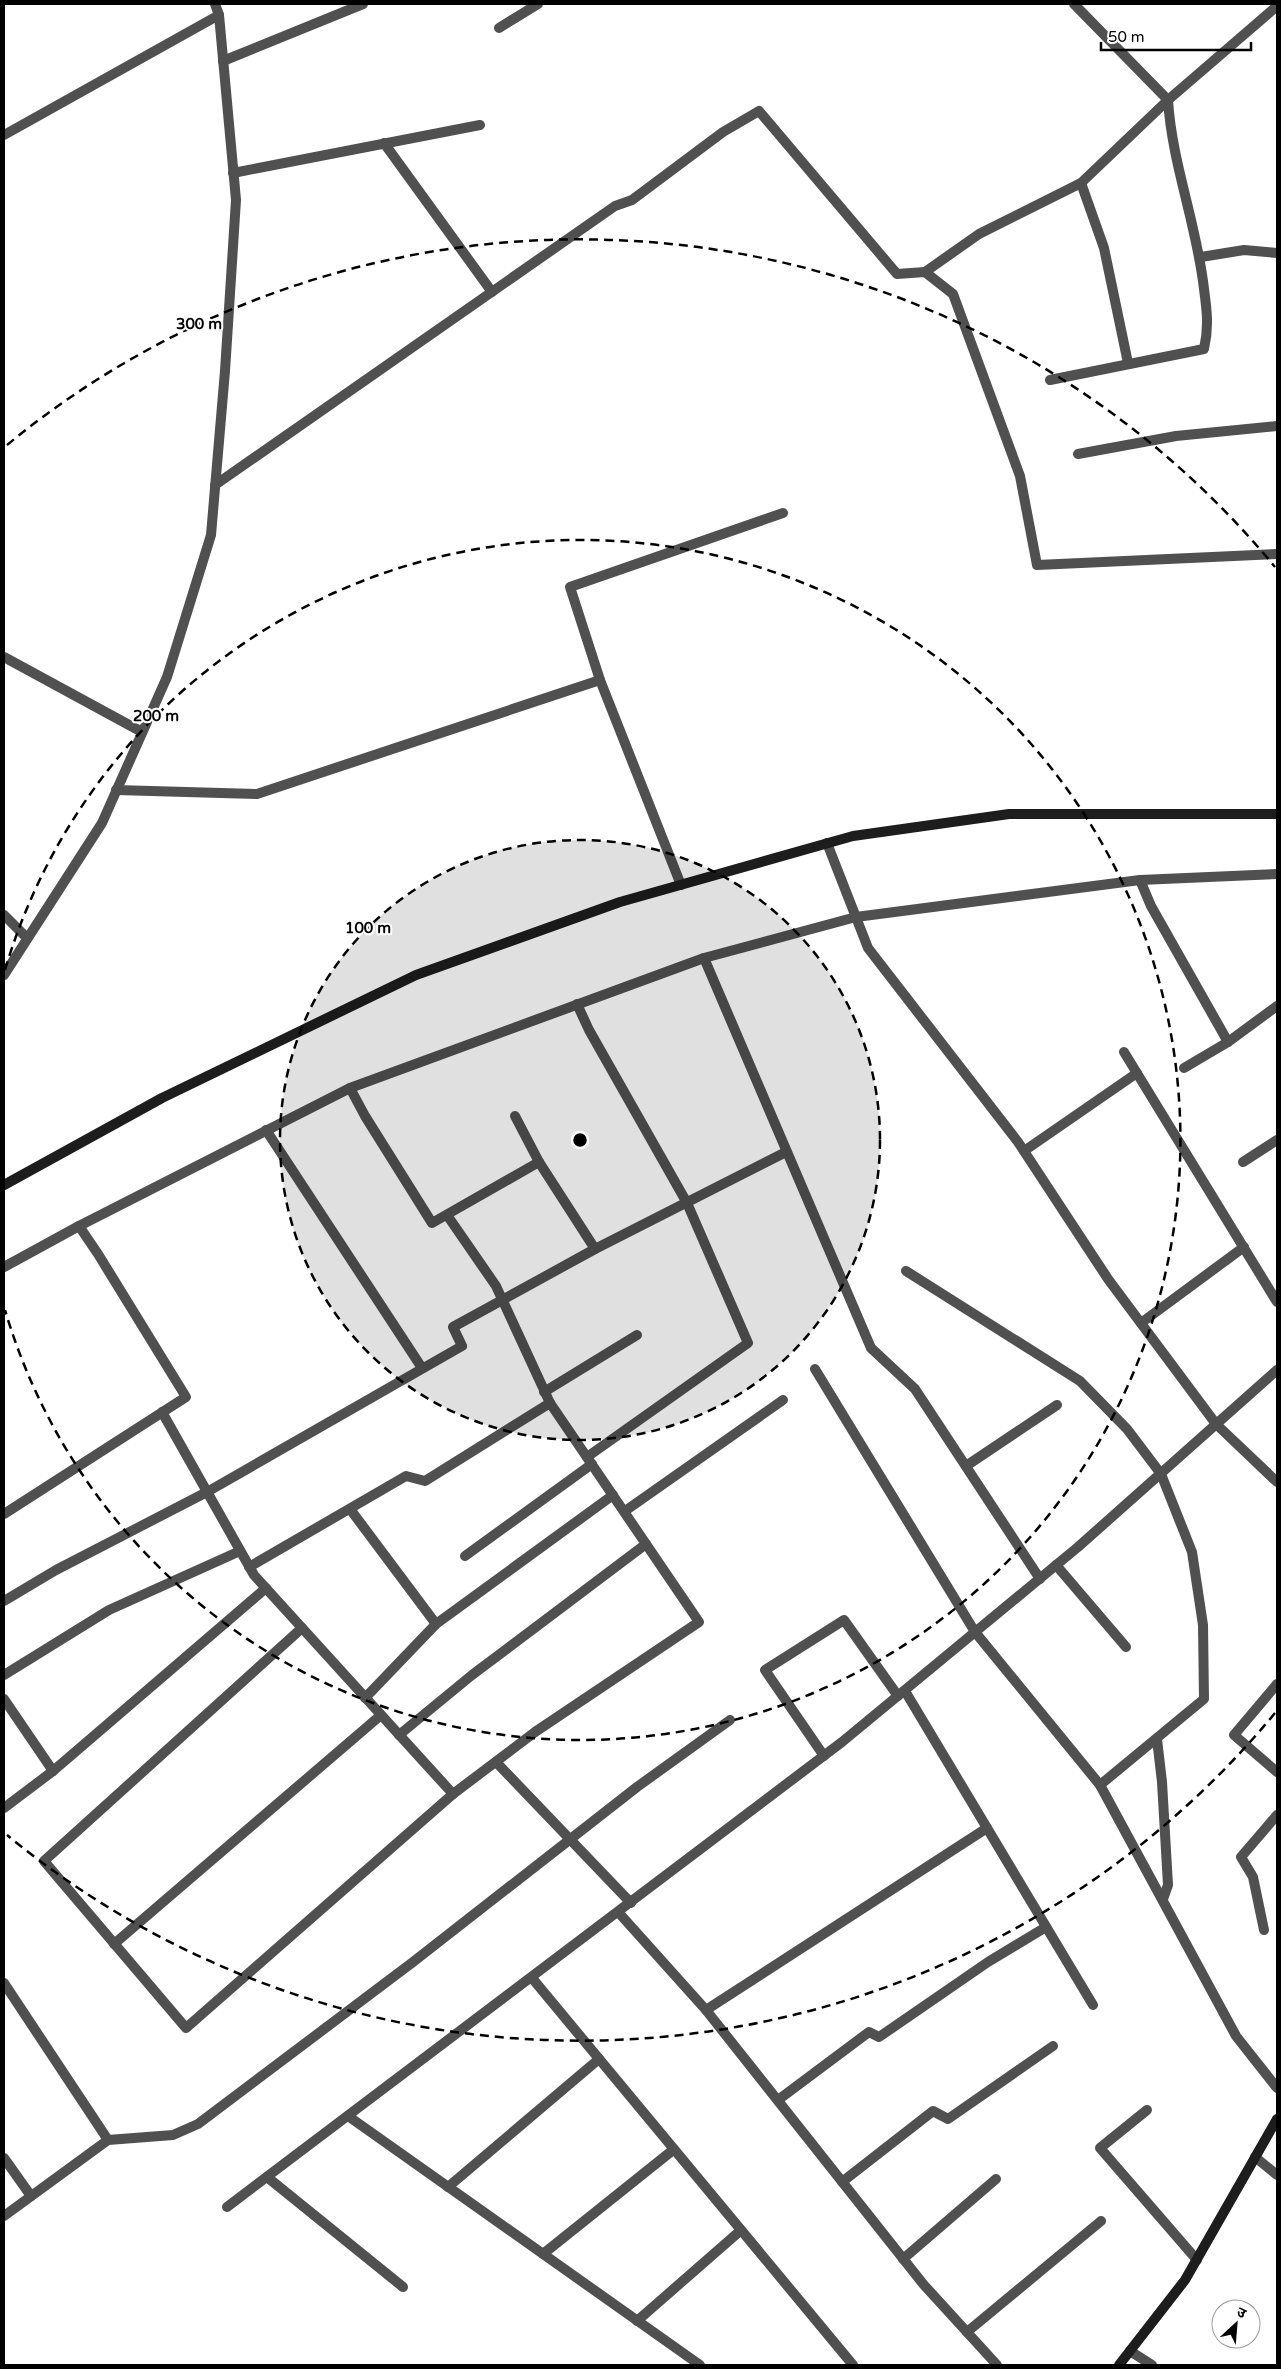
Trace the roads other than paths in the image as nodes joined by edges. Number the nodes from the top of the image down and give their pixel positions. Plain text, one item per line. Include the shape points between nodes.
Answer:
1 (215, 4) edge
2 (363, 4) edge
3 (538, 4) edge
4 (1074, 4) edge
5 (1277, 6) edge
6 (219, 15) junction
7 (499, 28) dead end
8 (223, 61) junction
9 (1168, 100) junction
10 (480, 126) dead end
11 (4, 135) edge
12 (384, 143) junction
13 (233, 173) junction
14 (1081, 183) junction
15 (1277, 253) edge
16 (1201, 257) junction
17 (925, 272) junction
18 (492, 292) junction
19 (1128, 364) junction
20 (1050, 380) dead end
21 (1277, 426) edge
22 (1078, 454) dead end
23 (215, 485) junction
24 (783, 513) dead end
25 (1277, 554) edge
26 (4, 657) edge
27 (600, 680) junction
28 (142, 732) junction
29 (116, 790) junction
30 (1277, 814) edge
31 (826, 843) junction
32 (1277, 874) edge
33 (1140, 880) junction
34 (681, 885) junction
35 (4, 915) edge
36 (856, 917) junction
37 (27, 938) junction
38 (704, 958) junction
39 (4, 975) edge
40 (578, 1004) junction
41 (1277, 1006) edge
42 (1228, 1042) junction
43 (1124, 1052) dead end
44 (1184, 1068) dead end
45 (1137, 1073) junction
46 (350, 1088) junction
47 (515, 1116) dead end
48 (266, 1130) junction
49 (1277, 1140) edge
50 (1024, 1151) junction
51 (786, 1152) junction
52 (539, 1162) junction
53 (1243, 1162) dead end
54 (4, 1185) edge
55 (687, 1203) junction
56 (447, 1215) junction
57 (78, 1226) junction
58 (1244, 1247) junction
59 (595, 1249) junction
60 (4, 1267) edge
61 (906, 1271) dead end
62 (503, 1300) junction
63 (1277, 1302) edge
64 (1140, 1323) junction
65 (638, 1335) dead end
66 (422, 1368) junction
67 (815, 1369) dead end
68 (1277, 1370) edge
69 (544, 1392) junction
70 (783, 1400) dead end
71 (550, 1404) junction
72 (1057, 1405) dead end
73 (162, 1412) junction
74 (1216, 1424) junction
75 (589, 1460) junction
76 (966, 1466) junction
77 (1161, 1474) junction
78 (1277, 1482) edge
79 (207, 1492) junction
80 (614, 1495) junction
81 (350, 1509) junction
82 (625, 1511) junction
83 (4, 1514) edge
84 (646, 1544) junction
85 (240, 1551) junction
86 (465, 1556) dead end
87 (1056, 1565) junction
88 (249, 1567) junction
89 (1040, 1579) junction
90 (266, 1588) junction
91 (4, 1602) edge
92 (436, 1624) junction
93 (302, 1628) junction
94 (975, 1632) junction
95 (1126, 1647) dead end
96 (4, 1675) edge
97 (1277, 1684) edge
98 (901, 1693) junction
99 (365, 1698) junction
100 (4, 1699) edge
101 (380, 1715) junction
102 (730, 1720) dead end
103 (399, 1735) junction
104 (1157, 1739) junction
105 (824, 1756) junction
106 (496, 1762) junction
107 (53, 1771) junction
108 (1277, 1772) edge
109 (1100, 1785) junction
110 (452, 1794) junction
111 (4, 1808) edge
112 (1277, 1815) edge
113 (986, 1828) junction
114 (570, 1839) junction
115 (1163, 1899) junction
116 (632, 1903) junction
117 (619, 1913) junction
118 (1046, 1927) junction
119 (1264, 1930) dead end
120 (114, 1944) junction
121 (532, 1978) junction
122 (4, 1983) edge
123 (1093, 2005) dead end
124 (706, 2010) junction
125 (1053, 2046) dead end
126 (599, 2059) junction
127 (1277, 2088) edge
128 (778, 2100) junction
129 (1146, 2110) dead end
130 (348, 2116) junction
131 (1277, 2119) edge
132 (108, 2140) junction
133 (674, 2150) junction
134 (1255, 2157) junction
135 (4, 2158) edge
136 (1277, 2175) edge
137 (267, 2176) junction
138 (996, 2179) dead end
139 (842, 2182) junction
140 (448, 2187) junction
141 (31, 2196) junction
142 (227, 2207) dead end
143 (4, 2216) edge
144 (1101, 2222) dead end
145 (740, 2231) junction
146 (543, 2254) junction
147 (904, 2258) junction
148 (1196, 2260) junction
149 (403, 2287) dead end
150 (637, 2321) junction
151 (967, 2332) junction
152 (1130, 2351) junction
153 (700, 2365) edge
154 (853, 2365) edge
155 (997, 2365) edge
156 (1119, 2365) edge
157 (1152, 2365) edge

1 - 6 street
2 - 8 street
3 - 7 street
4 - 9 street
5 - 9 street
6 - 8 street
6 - 11 street
8 - 13 street
9 - 14 street
9 - 16 street via 1170,131
10 - 12 street
12 - 13 street
12 - 18 street
13 - 23 street via 236,200
14 - 17 street via 979,234
14 - 19 street via 1104,248
15 - 16 street via 1244,250
16 - 19 street via 1209,329 1204,349
17 - 18 street via 897,274 759,111 723,132 632,200 615,206
17 - 25 street via 953,294 1020,476 1037,565
18 - 23 street
19 - 20 street
21 - 22 street via 1176,436
23 - 28 street via 211,535 167,677
24 - 27 street via 570,587
26 - 28 street
27 - 29 street via 257,794
27 - 34 street
28 - 29 street
29 - 37 street via 102,823
30 - 31 main road via 1009,814 853,836
31 - 34 main road
31 - 36 street
32 - 33 street
33 - 36 street
33 - 42 street via 1151,906
34 - 54 main road via 620,902 416,975 162,1098
35 - 37 street
36 - 38 street
36 - 50 street via 868,948
37 - 39 street
38 - 40 street
38 - 51 street
40 - 46 street
40 - 55 street via 589,1030
41 - 42 street
42 - 44 street
43 - 45 street
45 - 50 street
45 - 58 street
46 - 48 street
46 - 56 street via 432,1223
47 - 52 street
48 - 57 street
48 - 66 street
49 - 53 street
50 - 64 street
51 - 55 street
51 - 76 street via 870,1348 916,1390
52 - 56 street
52 - 59 street
55 - 59 street
55 - 75 street via 748,1343
56 - 62 street
57 - 60 street
57 - 73 street via 186,1397
58 - 63 street
58 - 64 street
59 - 62 street
61 - 77 street via 1080,1382 1127,1429
62 - 66 street via 453,1326 462,1346
62 - 69 street
64 - 74 street
65 - 69 street
66 - 79 street
67 - 94 street
68 - 74 street
69 - 71 street
70 - 82 street
71 - 75 street
71 - 81 street via 425,1481 406,1476
72 - 76 street
73 - 79 street
73 - 83 street
74 - 77 street
74 - 78 street
75 - 80 street
75 - 86 street
76 - 89 street
77 - 87 street
77 - 104 street via 1192,1552 1204,1625 1204,1699
79 - 85 street
79 - 91 street via 56,1570
80 - 82 street
80 - 92 street
81 - 88 street
81 - 92 street
82 - 84 street
84 - 103 street via 472,1675
84 - 106 street via 699,1622 535,1732
85 - 88 street
85 - 96 street via 109,1610
87 - 89 street
87 - 95 street
88 - 90 street
89 - 94 street
90 - 93 street
90 - 107 street
92 - 99 street
93 - 99 street
93 - 120 street via 44,1861
94 - 98 street
94 - 109 street
97 - 108 street via 1234,1735
98 - 105 street
98 - 105 street via 844,1620 765,1670
98 - 113 street
99 - 101 street
100 - 107 street
101 - 103 street
101 - 120 street
102 - 114 street
103 - 110 street
104 - 109 street
104 - 115 street via 1168,1885
105 - 116 street
106 - 110 street
106 - 114 street
107 - 111 street
109 - 115 street
110 - 120 street via 186,2028
112 - 119 street via 1241,1858 1253,1877
113 - 118 street
113 - 124 street
114 - 116 street
114 - 132 street via 198,2124 173,2135
115 - 127 street via 1236,2036
116 - 117 street
117 - 121 street
117 - 124 street
118 - 123 street
118 - 128 street via 988,1962 879,2037 869,2032
121 - 126 street
121 - 130 street
122 - 132 street
124 - 128 street
125 - 139 street via 948,2119 933,2111
126 - 133 street
126 - 140 street
128 - 139 street
129 - 148 street via 1100,2148
130 - 137 street
130 - 140 street
131 - 134 main road
132 - 141 street
133 - 145 street
133 - 146 street
134 - 136 street
134 - 148 main road
135 - 141 street
137 - 142 street
137 - 149 street
138 - 147 street
139 - 147 street
140 - 146 street
141 - 143 street
144 - 151 street
145 - 150 street
145 - 154 street
146 - 150 street
147 - 151 street
148 - 152 main road via 1185,2280
150 - 153 street
151 - 155 street
152 - 156 main road
152 - 157 street

